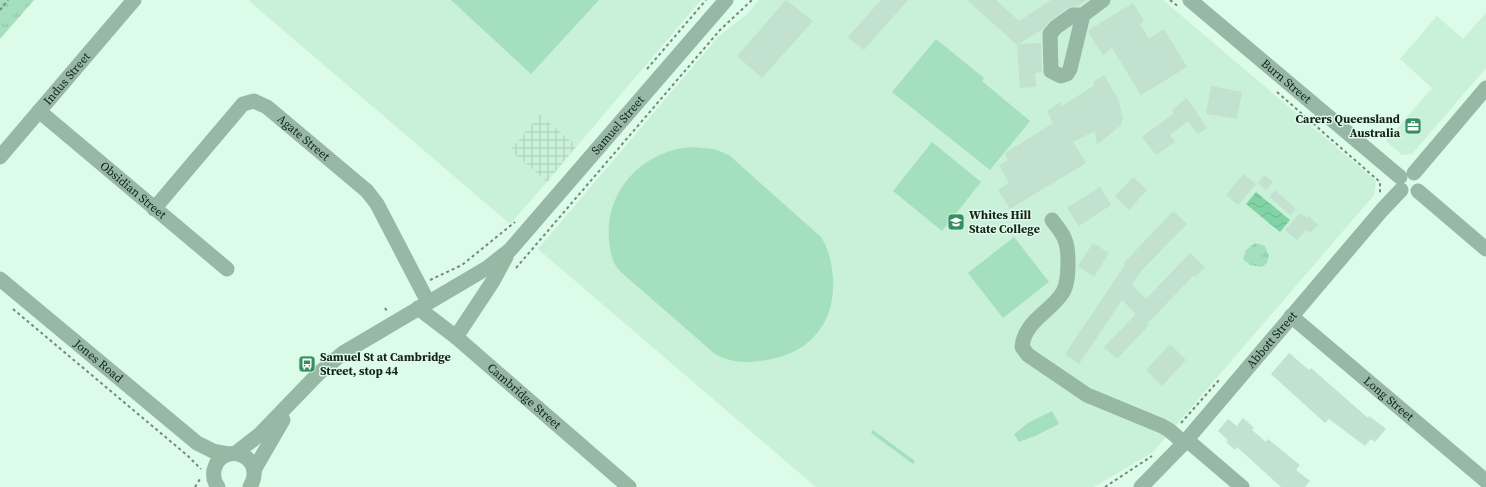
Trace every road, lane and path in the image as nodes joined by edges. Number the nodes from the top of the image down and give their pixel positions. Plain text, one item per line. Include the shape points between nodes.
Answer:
1 (8, 0) edge
2 (134, 0) edge
3 (706, 0) edge
4 (726, 0) edge
5 (752, 0) edge
6 (1103, 0) edge
7 (1170, 0) edge
8 (1186, 5) edge
9 (0, 10) edge
10 (1083, 15) dead end
11 (647, 70) dead end
12 (1272, 88) dead end
13 (1486, 88) edge
14 (39, 111) junction
15 (0, 157) edge
16 (1405, 180) junction
17 (1375, 198) dead end
18 (154, 208) junction
19 (1052, 220) dead end
20 (517, 221) dead end
21 (1486, 249) edge
22 (510, 250) junction
23 (227, 269) dead end
24 (511, 273) dead end
25 (0, 279) edge
26 (429, 281) dead end
27 (423, 305) junction
28 (13, 308) dead end
29 (1291, 316) junction
30 (456, 337) junction
31 (1223, 375) dead end
32 (293, 402) junction
33 (1173, 433) junction
34 (1185, 441) junction
35 (197, 443) junction
36 (232, 453) junction
37 (1155, 454) dead end
38 (255, 480) edge
39 (214, 481) edge
40 (1486, 481) edge
41 (195, 487) edge
42 (629, 487) edge
43 (1105, 487) edge
44 (1141, 487) edge
45 (1242, 487) edge

1 - 9 path
2 - 14 street, Indus Street
3 - 11 path
4 - 22 street, Samuel Street
5 - 24 path via 720,30
6 - 10 street
7 - 8 path
8 - 16 street, Burn Street
12 - 17 path via 1380,182 1380,192
13 - 16 street, Abbott Street
14 - 15 street, Indus Street
14 - 18 street, Obsidian Street
16 - 21 street via 1421,181 1418,191
16 - 29 street, Abbott Street
18 - 23 street, Obsidian Street
18 - 27 street, Agate Street via 243,104 254,101 267,106 367,191 377,204
19 - 33 street via 1065,236 1068,250 1066,283 1063,292 1032,324 1022,339 1022,347 1028,355 1087,395
20 - 26 path via 462,265
22 - 27 street, Samuel Street via 488,268
22 - 30 street, Samuel Street
25 - 35 street, Jones Road
27 - 30 street, Cambridge Street
27 - 32 street, Samuel Street via 343,353
28 - 41 path via 196,463 201,468 202,476
29 - 34 street, Abbott Street
29 - 40 street, Long Street
30 - 42 street, Cambridge Street
31 - 33 path
32 - 36 street, Samuel Street via 259,435
32 - 38 street, Samuel Street
33 - 34 street
34 - 44 street, Abbott Street
34 - 45 street
35 - 36 street, Jones Road via 213,451
35 - 39 street, Jones Road
36 - 38 street via 248,458
36 - 39 street, Samuel Street via 221,458 216,464
37 - 43 path

